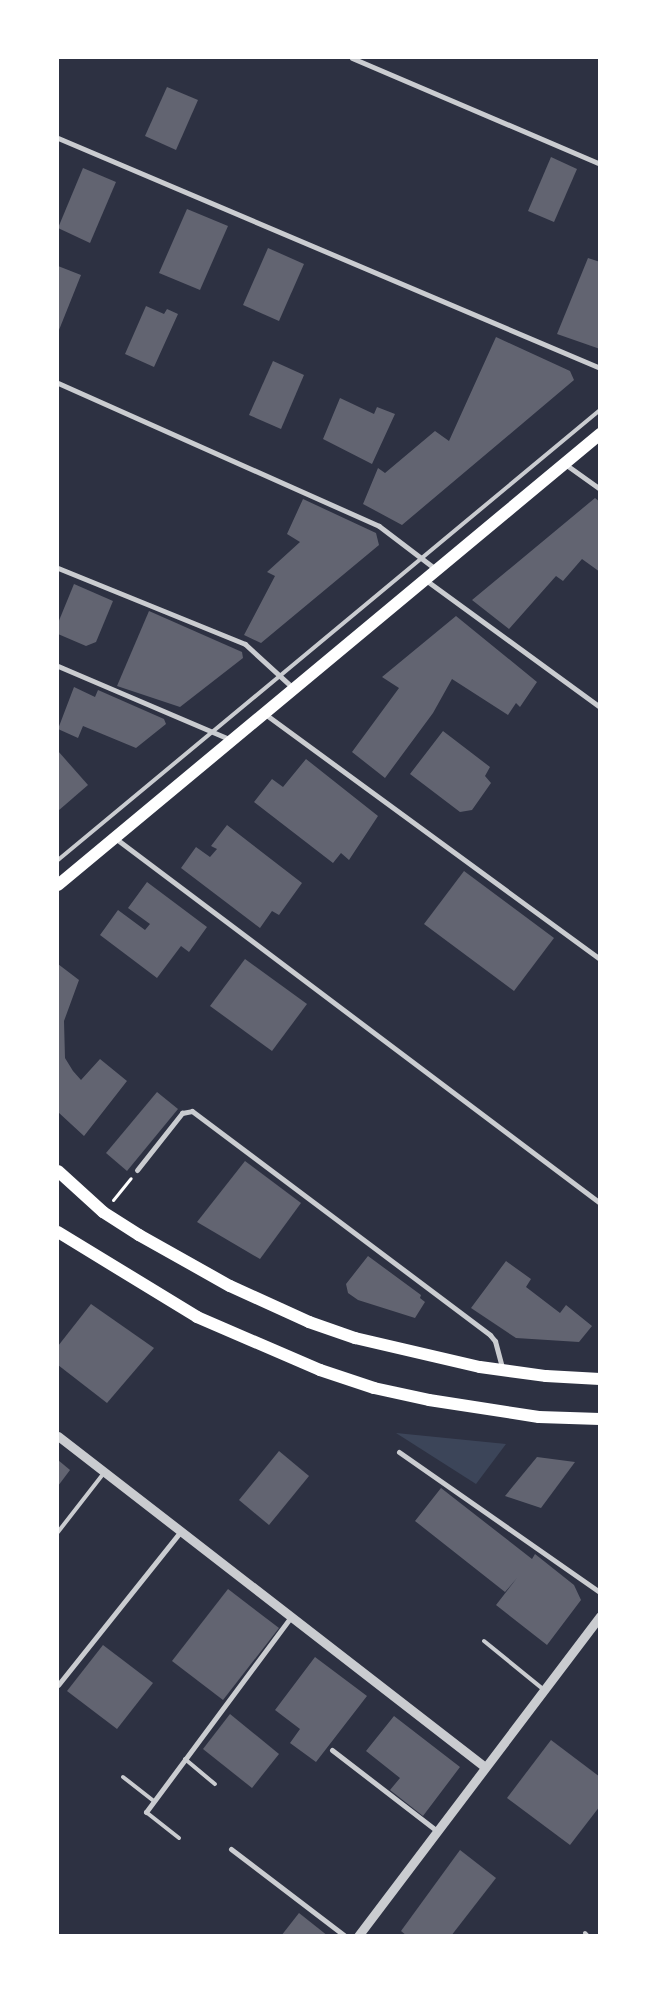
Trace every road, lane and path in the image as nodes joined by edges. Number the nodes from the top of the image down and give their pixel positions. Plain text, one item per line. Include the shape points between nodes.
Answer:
1 (352, 58) edge
2 (58, 138) edge
3 (600, 164) edge
4 (600, 368) edge
5 (58, 383) edge
6 (600, 410) edge
7 (600, 434) edge
8 (565, 464) junction
9 (600, 489) edge
10 (421, 557) junction
11 (58, 568) edge
12 (438, 571) junction
13 (427, 581) junction
14 (58, 666) edge
15 (281, 675) junction
16 (294, 688) junction
17 (600, 707) edge
18 (262, 713) junction
19 (210, 731) junction
20 (229, 739) junction
21 (114, 837) junction
22 (58, 860) edge
23 (58, 885) edge
24 (600, 959) edge
25 (137, 1170) joint
26 (58, 1171) edge
27 (600, 1203) edge
28 (102, 1212) junction
29 (58, 1232) edge
30 (503, 1371) junction
31 (600, 1379) edge
32 (600, 1419) edge
33 (58, 1436) edge
34 (399, 1452) dead end
35 (104, 1473) junction
36 (58, 1532) edge
37 (180, 1532) junction
38 (600, 1592) edge
39 (600, 1616) edge
40 (292, 1617) junction
41 (484, 1641) dead end
42 (58, 1685) edge
43 (544, 1690) junction
44 (332, 1750) dead end
45 (185, 1759) junction
46 (485, 1767) junction
47 (123, 1777) dead end
48 (214, 1784) dead end
49 (154, 1801) junction
50 (146, 1812) joint
51 (437, 1831) junction
52 (179, 1838) dead end
53 (231, 1849) dead end
54 (345, 1936) edge
55 (358, 1936) edge

1 - 3 street
2 - 4 street
5 - 10 street via 379,526
6 - 10 lane
7 - 8 main road
8 - 9 street
8 - 12 main road
10 - 12 street
10 - 15 lane
11 - 15 street via 245,644
12 - 13 main road
13 - 16 main road
13 - 17 street
14 - 19 street
15 - 16 street
15 - 19 lane
16 - 18 main road
18 - 20 main road
18 - 24 street
19 - 20 street
19 - 22 lane
20 - 21 main road
21 - 23 main road
21 - 27 street
25 - 28 path
25 - 30 street via 182,1113 192,1111 490,1335 495,1341
26 - 28 main road
28 - 30 main road via 230,1286 309,1322 408,1352
29 - 32 main road via 197,1317 320,1370 374,1388 429,1400 539,1417
30 - 31 main road
33 - 35 street
34 - 38 street
35 - 36 lane
35 - 37 street
37 - 40 street
37 - 42 street
39 - 43 street
40 - 45 street
40 - 46 street
41 - 43 lane
43 - 46 street
44 - 51 street
45 - 48 lane
45 - 49 street
46 - 51 street
47 - 49 lane
49 - 50 street
50 - 52 lane
51 - 55 street
53 - 54 street

